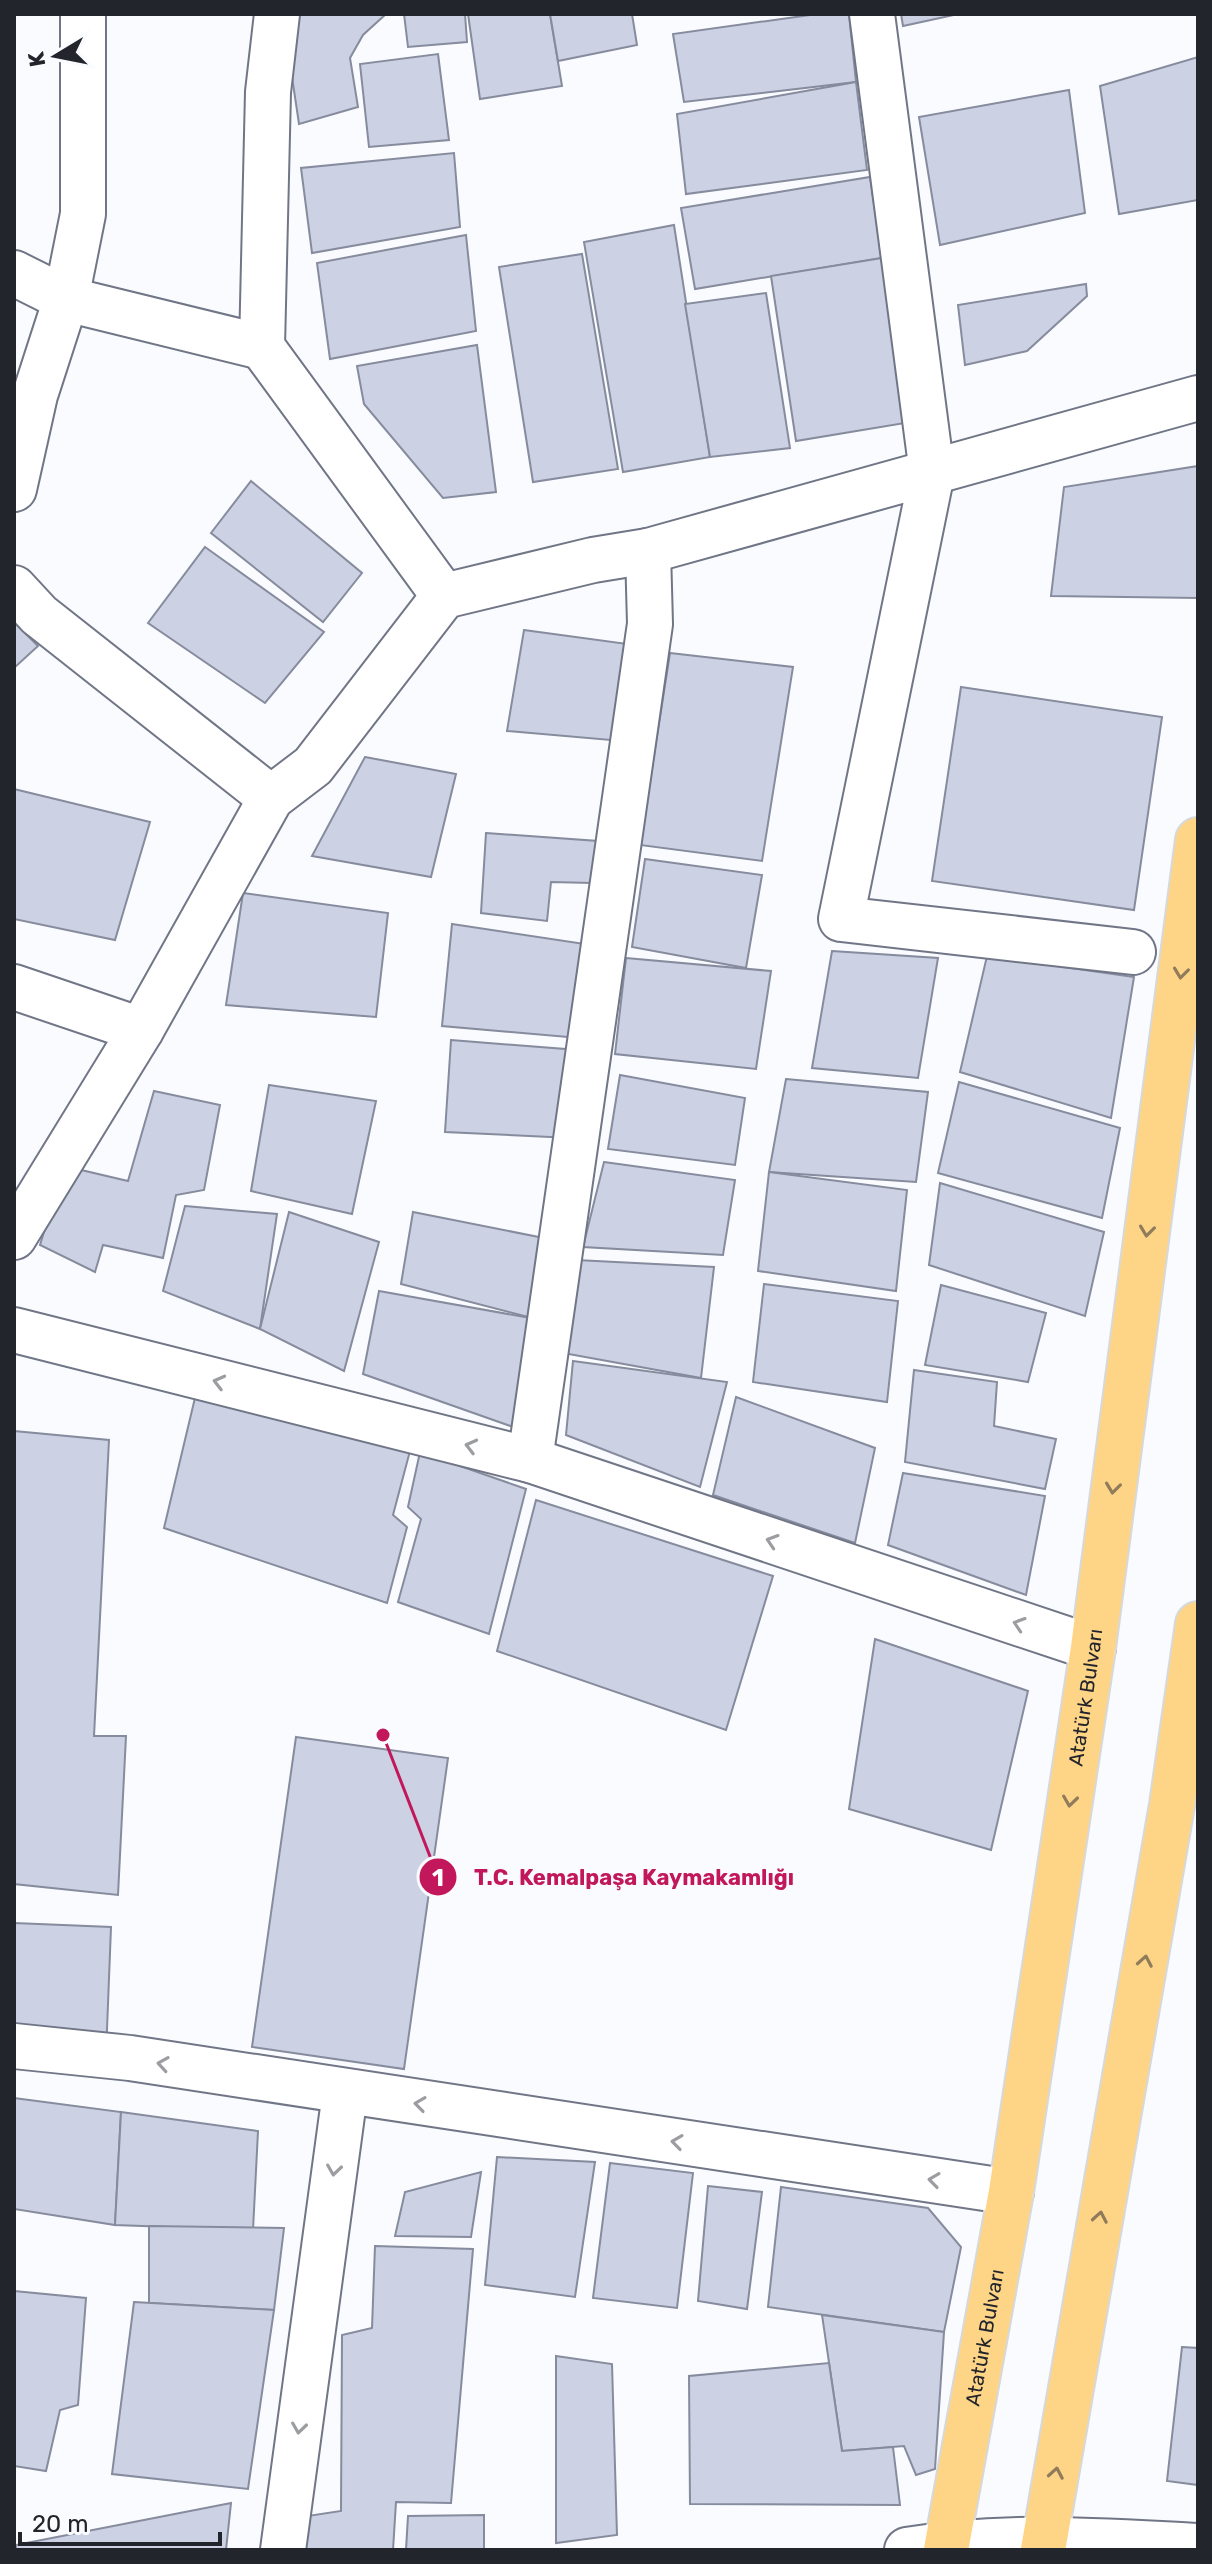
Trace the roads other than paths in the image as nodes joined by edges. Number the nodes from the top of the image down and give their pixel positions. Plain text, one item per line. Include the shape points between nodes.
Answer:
1 (83, 14) edge
2 (277, 14) edge
3 (872, 14) edge
4 (14, 273) edge
5 (66, 299) junction
6 (262, 347) junction
7 (1198, 398) edge
8 (932, 473) junction
9 (14, 489) edge
10 (648, 551) junction
11 (14, 588) edge
12 (444, 596) junction
13 (271, 798) junction
14 (1198, 840) edge
15 (1133, 952) dead end
16 (14, 987) edge
17 (141, 1030) junction
18 (14, 1237) edge
19 (14, 1330) edge
20 (530, 1460) junction
21 (1198, 1624) edge
22 (1093, 1648) junction
23 (1185, 1807) edge
24 (14, 2046) edge
25 (345, 2093) junction
26 (1011, 2192) junction
27 (1044, 2544) edge
28 (1198, 2546) edge
29 (933, 2548) edge
30 (283, 2550) edge

1 - 5 street via 83,214
2 - 6 street via 268,92
3 - 8 street
4 - 5 street
5 - 6 street
5 - 9 street via 35,395
6 - 12 street
7 - 8 street
8 - 10 street
8 - 15 street via 841,919
10 - 12 street
10 - 20 street via 650,624
11 - 13 street via 39,615
12 - 13 street via 313,766
13 - 17 street
14 -> 22 main road, Atatürk Bulvarı
16 - 17 street
17 - 18 street
20 -> 19 street
22 -> 20 street
21 - 23 main road
22 -> 26 main road, Atatürk Bulvarı
27 -> 23 main road
25 -> 24 street via 130,2058
26 -> 25 street
25 -> 30 street
26 - 29 main road, Atatürk Bulvarı
27 - 28 street
27 - 29 street

